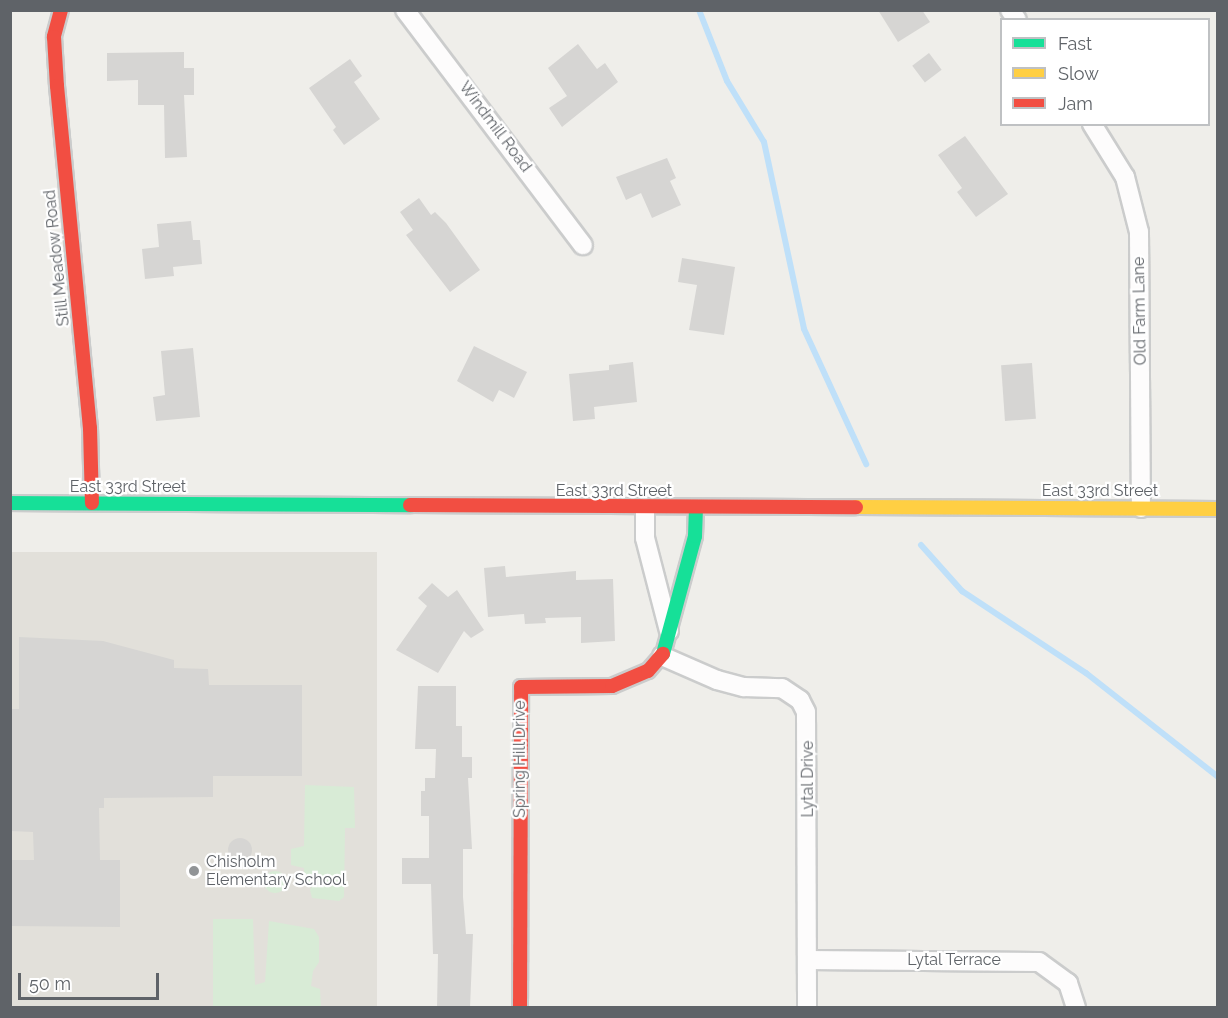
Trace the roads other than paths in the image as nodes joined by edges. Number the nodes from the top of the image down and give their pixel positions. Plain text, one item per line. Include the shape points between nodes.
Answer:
1 (61, 10) edge
2 (405, 10) edge
3 (1093, 126) edge
4 (583, 245) dead end
5 (10, 503) edge
6 (93, 503) junction
7 (645, 508) junction
8 (696, 508) junction
9 (1141, 508) junction
10 (1218, 509) edge
11 (669, 631) junction
12 (662, 656) junction
13 (807, 960) junction
14 (520, 1008) edge
15 (807, 1008) edge
16 (1076, 1008) edge

1 - 6 street, Still Meadow Road via 54,38 89,414
2 - 4 street, Windmill Road
3 - 9 street, Old Farm Lane via 1125,177 1138,232
5 - 6 street, East 33rd Street
6 - 7 street, East 33rd Street
7 - 8 street, East 33rd Street
7 - 11 street via 647,546
8 - 9 street, East 33rd Street
8 - 11 street via 695,536
9 - 10 street, East 33rd Street
11 - 12 street
12 - 13 street, Lytal Drive via 717,680 744,687 782,688 800,700 806,712
12 - 14 street, Spring Hill Drive via 648,671 612,686 520,687
13 - 15 street, Lytal Drive
13 - 16 street, Lytal Terrace via 1039,962 1068,983

